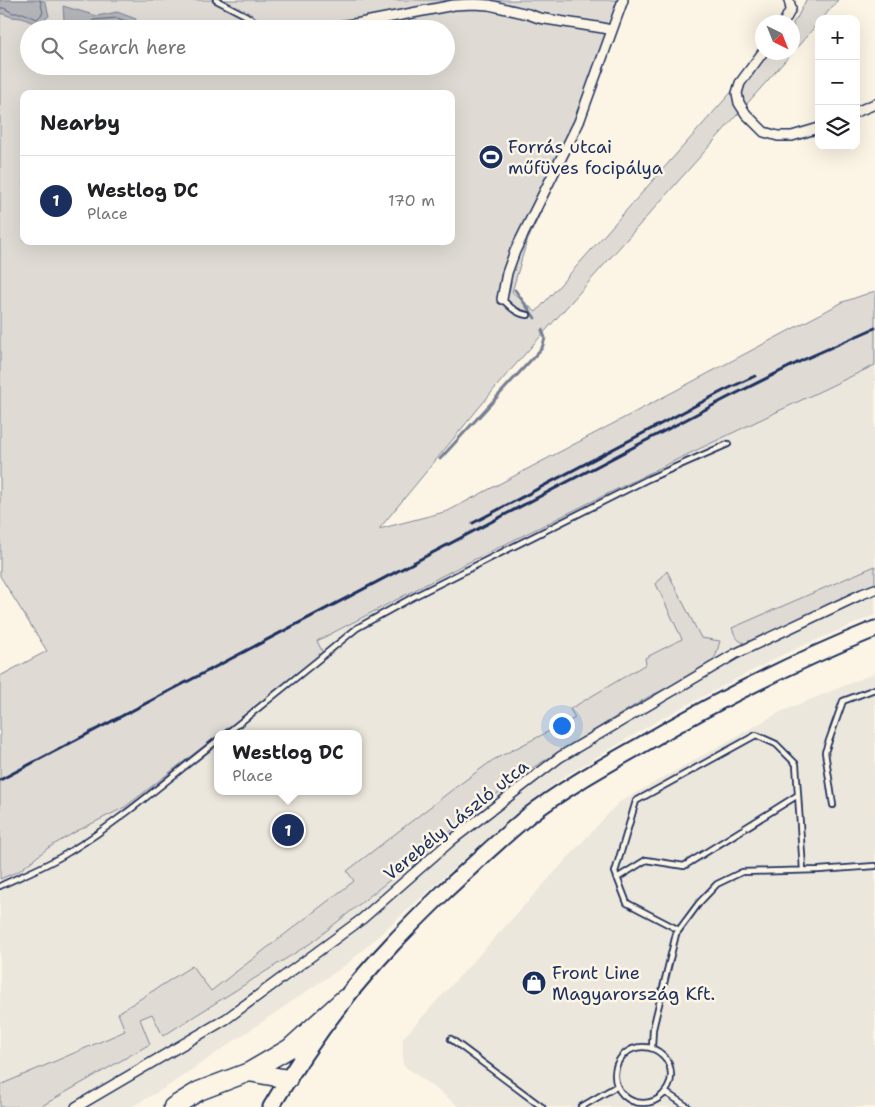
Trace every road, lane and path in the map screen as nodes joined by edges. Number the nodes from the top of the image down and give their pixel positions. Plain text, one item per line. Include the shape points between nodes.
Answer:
1 (216, 0) edge
2 (623, 0) edge
3 (789, 0) edge
4 (788, 15) edge
5 (253, 20) edge
6 (375, 20) edge
7 (612, 30) junction
8 (757, 60) edge
9 (875, 104) edge
10 (860, 110) edge
11 (815, 129) edge
12 (502, 299) joint
13 (528, 315) dead end
14 (728, 444) dead end
15 (875, 590) edge
16 (875, 629) edge
17 (875, 689) edge
18 (231, 730) edge
19 (214, 743) edge
20 (798, 794) junction
21 (833, 805) dead end
22 (875, 866) edge
23 (803, 870) junction
24 (617, 878) junction
25 (0, 886) edge
26 (679, 930) junction
27 (344, 1000) junction
28 (451, 1039) dead end
29 (652, 1048) junction
30 (249, 1072) junction
31 (288, 1079) junction
32 (617, 1086) junction
33 (665, 1092) junction
34 (76, 1107) edge
35 (173, 1107) edge
36 (271, 1107) edge
37 (542, 1107) edge
38 (581, 1107) edge
39 (688, 1107) edge

1 - 5 lane
2 - 7 street
3 - 4 street via 791,9
6 - 7 street via 454,4 474,4
7 - 12 street via 579,122 515,251
8 - 11 street via 736,93 746,114 764,132 778,136 792,136
9 - 10 street
12 - 13 lane via 511,308
14 - 18 lane via 640,484 356,628
15 - 34 street, Verebély László utca via 735,654 560,757 452,840 362,919 226,1019
16 - 27 main road via 828,648 699,712 554,797 460,877 388,948
17 - 21 lane via 843,701 825,752
19 - 25 lane via 92,837 47,864
20 - 23 lane
20 - 24 lane via 684,866 646,860
20 - 24 lane via 796,764 776,744 756,735 636,801 615,872
22 - 23 lane
23 - 26 lane via 742,872 717,884
24 - 26 lane via 627,903
26 - 29 lane
27 - 30 highway via 290,1048
27 - 31 main road
28 - 37 lane
29 - 32 lane via 632,1049 624,1054 616,1067
29 - 33 lane via 667,1060 670,1070 670,1083
30 - 31 highway
30 - 35 highway via 199,1091
31 - 36 main road
32 - 33 lane via 629,1100 638,1103 649,1102
32 - 38 lane
33 - 39 lane

